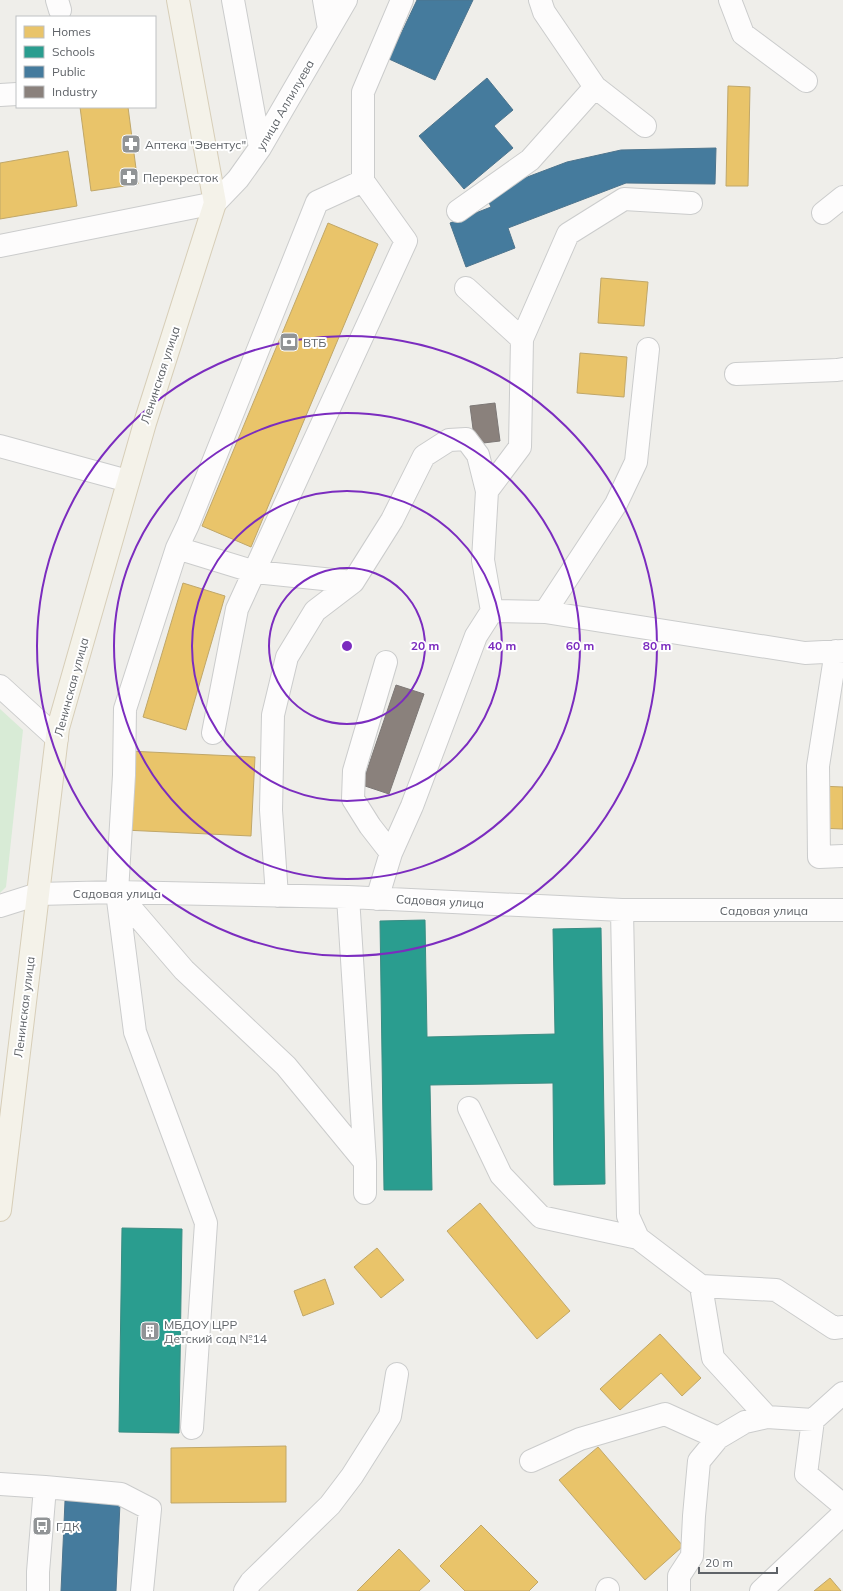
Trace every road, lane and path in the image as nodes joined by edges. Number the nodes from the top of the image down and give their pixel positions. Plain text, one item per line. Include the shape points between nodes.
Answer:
1 (178, 0) edge
2 (233, 0) edge
3 (324, 0) edge
4 (346, 0) edge
5 (402, 0) edge
6 (540, 0) edge
7 (730, 0) edge
8 (329, 29) junction
9 (806, 80) dead end
10 (594, 87) junction
11 (16, 94) edge
12 (0, 95) edge
13 (645, 126) dead end
14 (260, 148) junction
15 (363, 181) junction
16 (843, 197) edge
17 (215, 203) junction
18 (691, 203) dead end
19 (458, 211) dead end
20 (824, 213) dead end
21 (0, 246) edge
22 (466, 288) dead end
23 (522, 339) junction
24 (648, 349) dead end
25 (843, 369) edge
26 (736, 374) dead end
27 (0, 446) edge
28 (128, 481) junction
29 (487, 491) junction
30 (177, 548) junction
31 (255, 572) junction
32 (353, 582) junction
33 (492, 611) junction
34 (546, 612) junction
35 (840, 651) edge
36 (386, 662) dead end
37 (0, 686) edge
38 (213, 733) dead end
39 (57, 738) junction
40 (391, 853) junction
41 (843, 856) edge
42 (117, 892) junction
43 (38, 894) junction
44 (277, 896) junction
45 (348, 897) junction
46 (377, 899) junction
47 (0, 906) edge
48 (622, 910) junction
49 (843, 910) edge
50 (469, 1108) dead end
51 (365, 1162) junction
52 (365, 1194) dead end
53 (0, 1210) edge
54 (638, 1238) junction
55 (701, 1286) junction
56 (843, 1328) edge
57 (397, 1374) dead end
58 (843, 1393) edge
59 (767, 1417) junction
60 (813, 1420) junction
61 (192, 1428) dead end
62 (718, 1438) junction
63 (531, 1461) dead end
64 (0, 1484) edge
65 (45, 1487) junction
66 (843, 1505) edge
67 (843, 1514) edge
68 (38, 1591) edge
69 (142, 1591) edge
70 (245, 1591) edge
71 (679, 1591) edge
72 (761, 1591) edge

1 - 17 main road, Ленинская улица
2 - 14 street
3 - 8 street
4 - 8 street, улица Аллилуева
5 - 15 street via 363,92
6 - 10 street via 544,12
7 - 9 street via 743,34
8 - 14 street, улица Аллилуева
10 - 13 street
10 - 19 street via 530,160
11 - 12 street
14 - 17 street, улица Аллилуева via 238,180
15 - 30 street via 317,202
15 - 31 street via 406,241
16 - 20 street
17 - 21 street
17 - 28 main road, Ленинская улица
18 - 23 street via 624,199 568,234
22 - 23 street
23 - 29 street via 520,447
24 - 34 street via 636,462 616,504
25 - 26 street
27 - 28 street
28 - 39 main road, Ленинская улица
29 - 32 street via 478,455 466,439 448,440 424,456 392,520
29 - 33 street via 483,560
30 - 31 street
30 - 42 street via 125,709
31 - 32 street
31 - 38 street via 237,609
32 - 44 street via 315,611 287,657 273,716 271,810
33 - 34 street
33 - 40 street via 476,636 412,806
34 - 35 street via 805,653
35 - 41 street via 818,766 819,857
36 - 40 street via 354,771 353,799
37 - 39 street
39 - 43 main road, Ленинская улица
40 - 46 street
42 - 43 street, Садовая улица
42 - 44 street, Садовая улица
42 - 51 street via 184,970 286,1066
42 - 61 street via 135,1032 206,1223
43 - 47 street, Садовая улица
43 - 53 main road, Ленинская улица
44 - 45 street, Садовая улица
45 - 46 street, Садовая улица
45 - 51 street
46 - 48 street, Садовая улица
48 - 49 street, Садовая улица
48 - 54 street via 628,1216
50 - 54 street via 501,1175 541,1217
51 - 52 street
54 - 55 street
55 - 56 street via 776,1290 834,1328
55 - 59 street via 713,1358
57 - 70 street via 390,1416 352,1476 330,1505 251,1582
58 - 60 street
59 - 60 street
59 - 62 street via 745,1422
60 - 66 street via 806,1474
62 - 63 street via 665,1414 580,1439
62 - 71 street via 699,1462 692,1556 679,1576
64 - 65 street
65 - 68 street
65 - 69 street via 121,1494 150,1509
67 - 72 street

